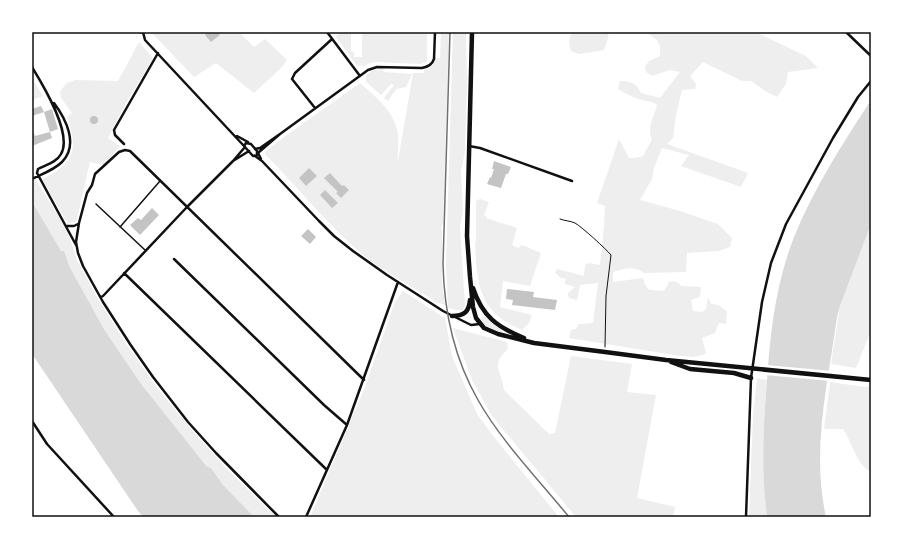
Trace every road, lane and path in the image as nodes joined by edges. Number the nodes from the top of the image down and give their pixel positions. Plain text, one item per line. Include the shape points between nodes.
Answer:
1 (138, 32) edge
2 (143, 32) edge
3 (327, 32) edge
4 (435, 32) edge
5 (472, 32) edge
6 (846, 32) edge
7 (332, 39) junction
8 (158, 53) junction
9 (871, 56) edge
10 (32, 67) edge
11 (360, 76) junction
12 (871, 81) edge
13 (51, 100) junction
14 (316, 108) junction
15 (235, 134) junction
16 (280, 134) junction
17 (249, 143) junction
18 (124, 144) dead end
19 (245, 146) junction
20 (469, 146) junction
21 (255, 149) junction
22 (249, 151) junction
23 (258, 153) junction
24 (255, 156) junction
25 (233, 161) junction
26 (262, 161) junction
27 (32, 179) edge
28 (160, 181) junction
29 (572, 181) dead end
30 (96, 204) dead end
31 (187, 207) junction
32 (560, 220) dead end
33 (78, 223) junction
34 (66, 225) junction
35 (120, 227) junction
36 (77, 247) junction
37 (146, 251) junction
38 (174, 259) dead end
39 (124, 273) junction
40 (470, 277) junction
41 (398, 282) junction
42 (471, 293) junction
43 (100, 297) junction
44 (452, 316) junction
45 (480, 324) junction
46 (534, 343) junction
47 (605, 352) junction
48 (666, 360) junction
49 (751, 378) junction
50 (364, 380) junction
51 (870, 380) edge
52 (32, 421) edge
53 (33, 425) edge
54 (347, 425) junction
55 (327, 470) junction
56 (114, 517) edge
57 (279, 517) edge
58 (306, 517) edge
59 (746, 517) edge

1 - 2 street
2 - 8 street via 145,40
3 - 7 street
4 - 11 street via 434,59 428,67 377,67
5 - 20 main road
6 - 9 street
7 - 11 street
7 - 14 street via 292,77
8 - 15 street
8 - 18 street via 114,130 115,135
10 - 13 street
11 - 14 street
12 - 49 street via 832,138 780,238 764,290
13 - 27 street via 70,137 69,151 61,163
13 - 34 street via 64,137 64,145 58,158 38,169 37,173
14 - 16 street
15 - 17 street
15 - 19 street
16 - 21 street
16 - 23 street
17 - 19 street
17 - 21 street
19 - 22 street
19 - 25 street
20 - 29 street
20 - 40 main road via 467,236
21 - 23 street
22 - 24 street
22 - 25 street
23 - 24 street
23 - 26 street
24 - 26 street
25 - 31 street
26 - 41 street via 334,236
28 - 31 street
28 - 33 street via 130,151 119,152 95,174
28 - 35 lane
30 - 35 lane
31 - 37 street
31 - 50 street
32 - 47 path via 573,222 579,226 610,255
33 - 34 street via 74,226
33 - 36 street
34 - 36 street
35 - 37 lane
36 - 43 street via 83,266
37 - 39 street
38 - 54 street
39 - 43 street
39 - 55 street
40 - 42 main road
40 - 46 main road via 478,302 491,320
41 - 44 street
41 - 50 street
42 - 44 main road via 468,311
42 - 45 main road via 475,315
43 - 57 street via 130,344 188,422
44 - 45 street via 472,325
45 - 46 main road via 493,333
46 - 47 main road
47 - 48 main road
48 - 49 main road via 690,369
48 - 51 main road
49 - 59 street
50 - 54 street
52 - 53 street
53 - 56 street via 47,444
54 - 55 street
55 - 58 street

